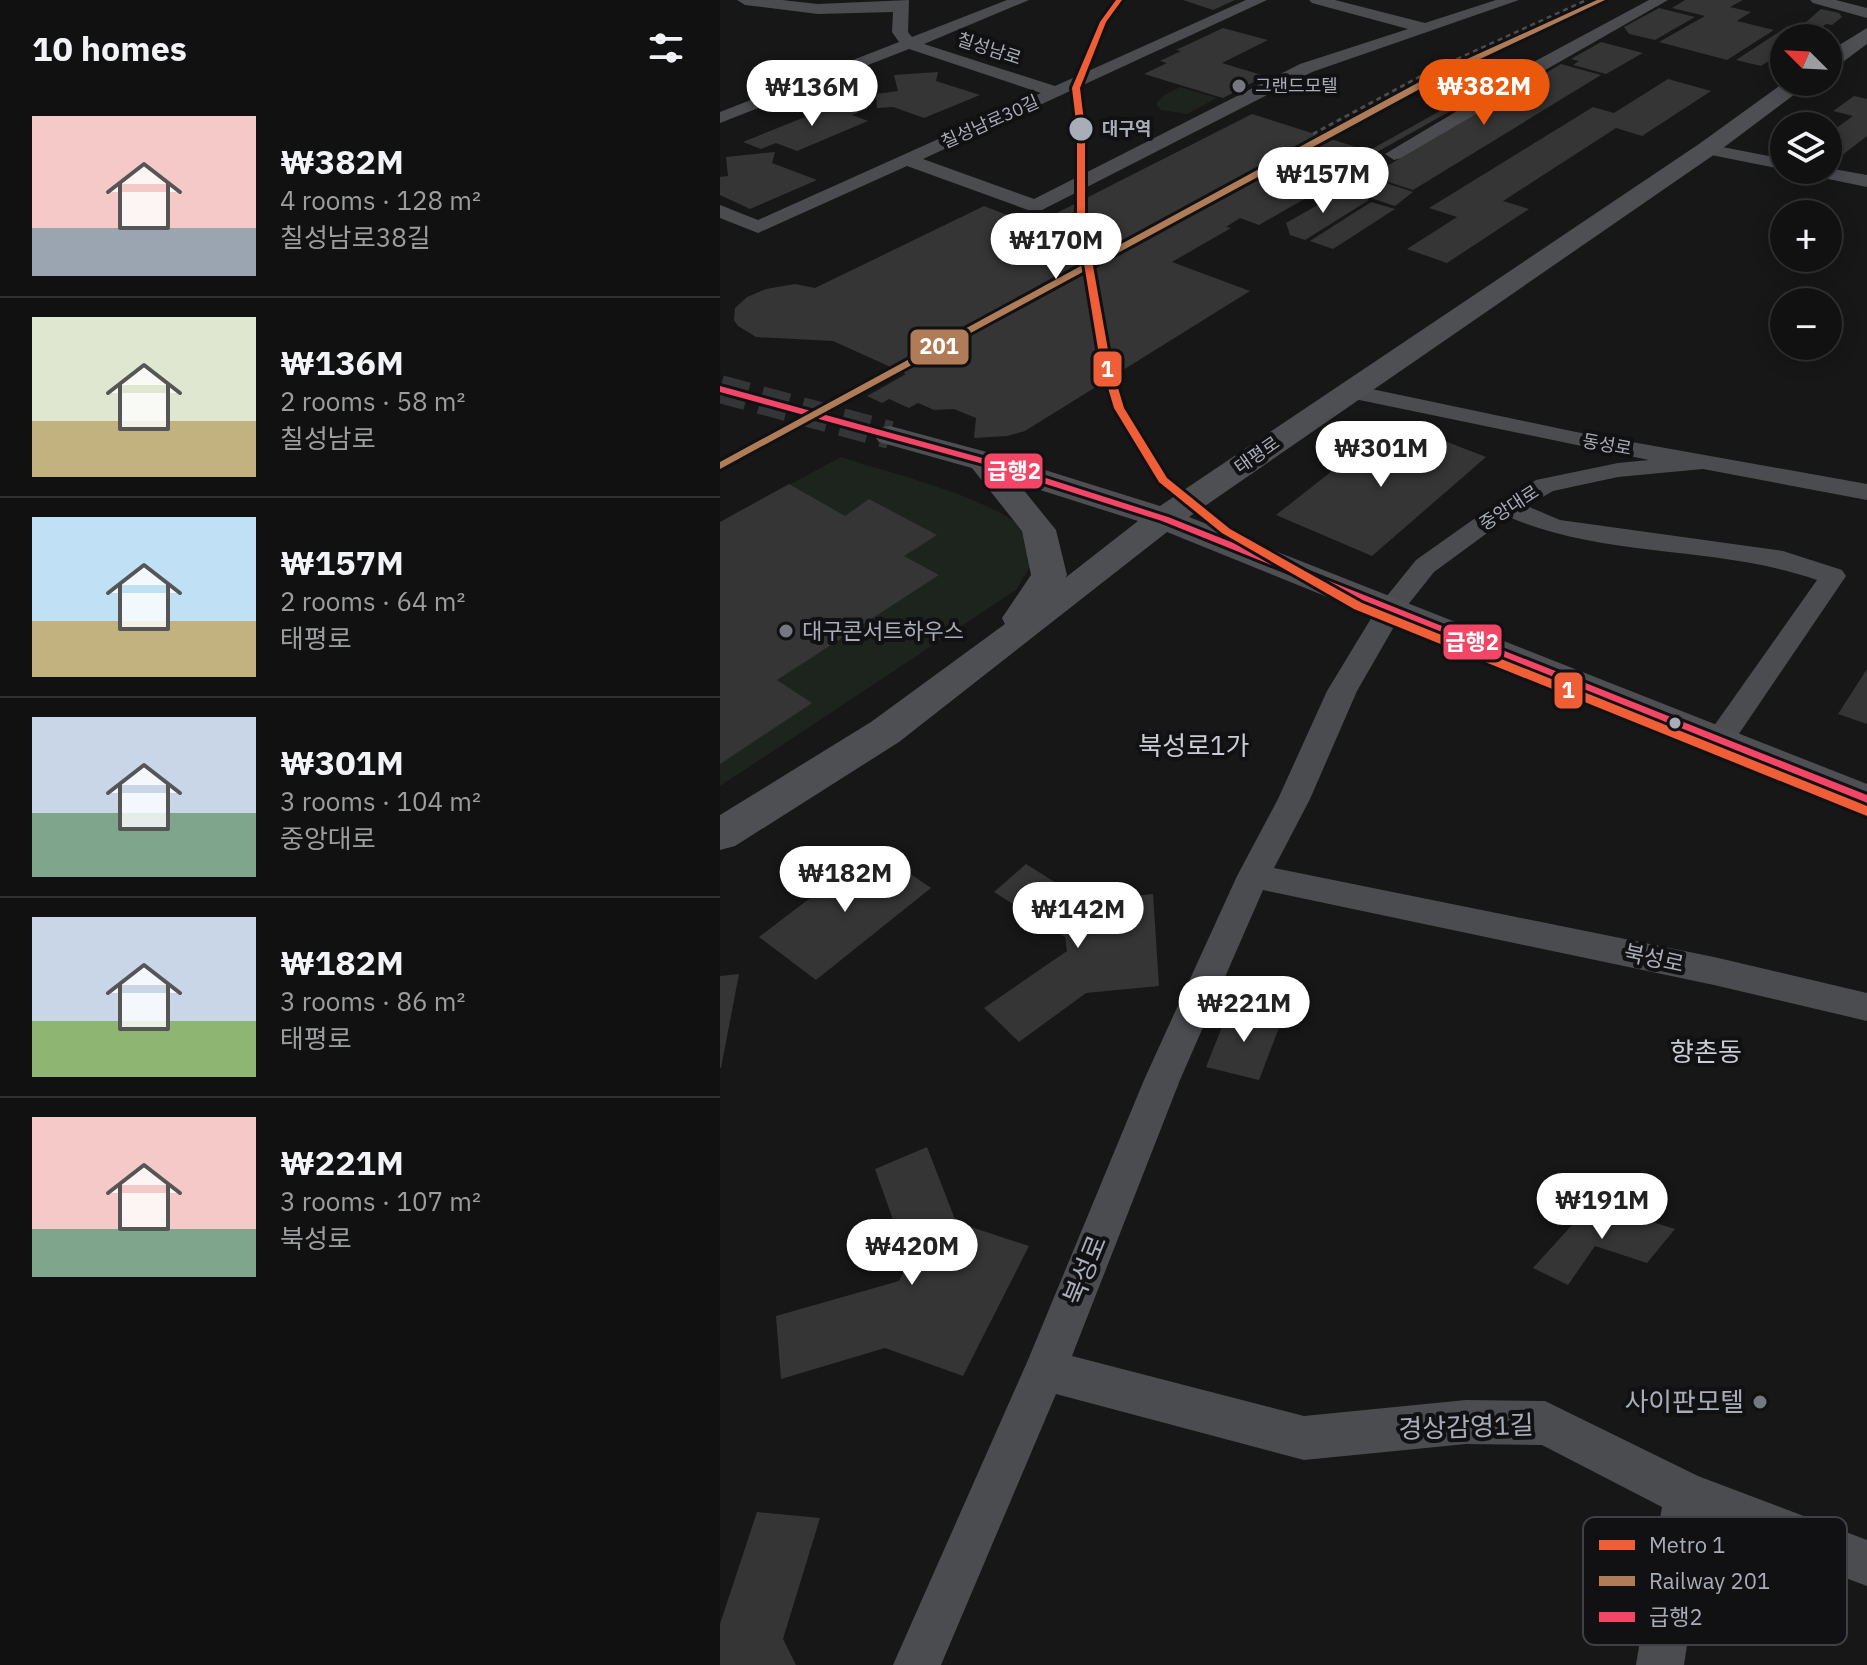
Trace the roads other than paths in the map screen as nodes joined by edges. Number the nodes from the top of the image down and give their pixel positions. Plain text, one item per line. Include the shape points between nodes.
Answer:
1 (745, 0) edge
2 (1021, 0) edge
3 (1259, 0) edge
4 (1317, 0) edge
5 (1511, 0) edge
6 (1660, 0) edge
7 (1818, 0) edge
8 (901, 3) edge
9 (1398, 5) dead end
10 (1867, 13) edge
11 (1376, 15) junction
12 (1424, 28) junction
13 (1867, 34) edge
14 (909, 44) junction
15 (1842, 52) edge
16 (1056, 92) junction
17 (1781, 96) edge
18 (725, 111) edge
19 (1707, 149) junction
20 (1394, 154) dead end
21 (907, 160) junction
22 (1770, 162) edge
23 (1842, 176) edge
24 (1867, 181) edge
25 (720, 211) edge
26 (1348, 391) junction
27 (890, 435) tunnel mouth
28 (983, 461) junction
29 (1703, 462) junction
30 (1867, 492) edge
31 (1507, 507) junction
32 (1165, 519) junction
33 (1392, 607) junction
34 (1002, 644) junction
35 (1719, 740) junction
36 (1867, 800) edge
37 (720, 835) edge
38 (1253, 876) junction
39 (1867, 1007) edge
40 (1045, 1370) junction
41 (1687, 1495) junction
42 (1684, 1517) edge
43 (1745, 1517) edge
44 (1847, 1555) edge
45 (1867, 1563) edge
46 (1663, 1645) edge
47 (917, 1665) edge
48 (1660, 1665) edge

1 - 8 street via 818,9
2 - 14 street, 칠성남로
3 - 16 street, 칠성남로30길
4 - 11 street
5 - 12 street
6 - 20 street
7 - 10 street
8 - 14 street via 900,32
9 - 11 street
11 - 12 street
12 - 21 street via 1306,68 1035,206
13 - 15 main road
14 - 16 street, 칠성남로
14 - 18 street, 칠성남로
16 - 21 street, 칠성남로30길
17 - 19 main road, 태평로
19 - 22 street
19 - 26 main road, 태평로
21 - 25 street, 칠성남로30길 via 758,227
23 - 24 street
26 - 29 street, 동성로
26 - 32 main road, 태평로
27 - 28 main road
28 - 32 main road
28 - 34 main road via 1039,530 1049,575
29 - 30 street, 동성로
29 - 31 street, 중앙대로 via 1618,470 1545,485
31 - 33 street, 중앙대로 via 1425,566
31 - 35 street via 1554,527 1783,559 1833,576
32 - 33 main road
32 - 34 main road, 태평로
33 - 35 main road
33 - 38 street, 북성로 via 1342,691
34 - 37 main road, 태평로 via 885,732
35 - 36 main road
38 - 39 street, 북성로
38 - 40 street, 북성로 via 1162,1080
40 - 41 street, 경상감영1길 via 1304,1438 1466,1422 1545,1423
40 - 47 street, 북성로
41 - 42 street
41 - 43 street, 경상감영1길
44 - 45 street, 경상감영1길
46 - 48 street

